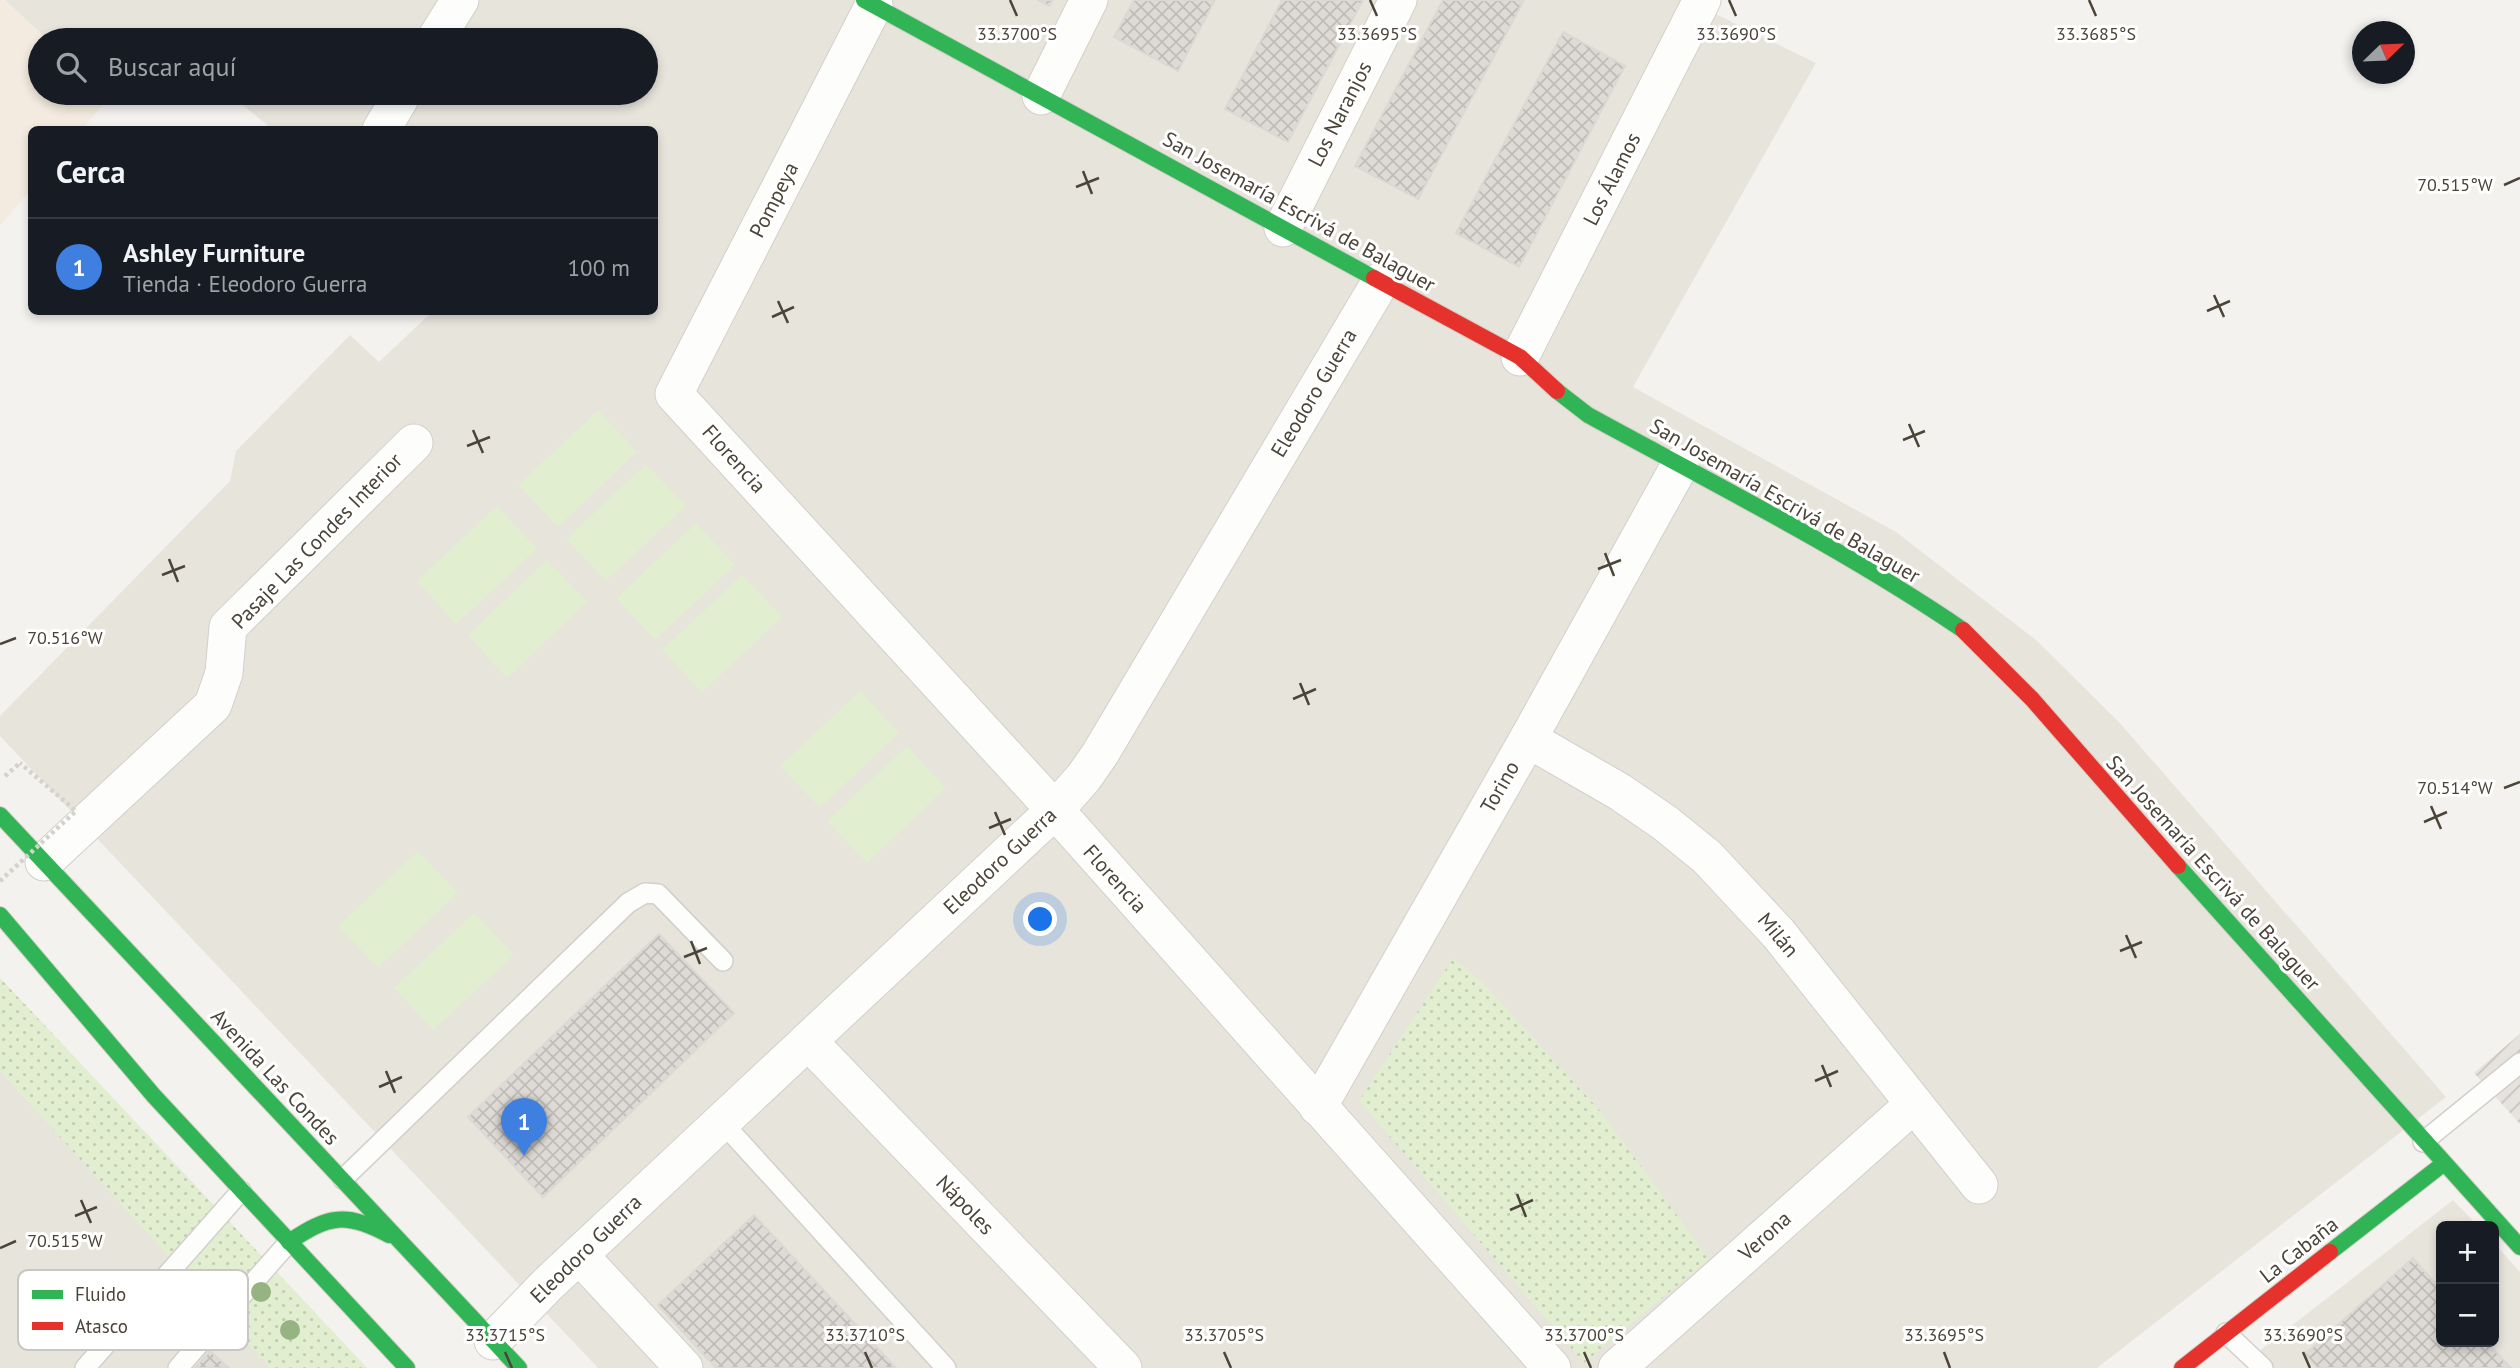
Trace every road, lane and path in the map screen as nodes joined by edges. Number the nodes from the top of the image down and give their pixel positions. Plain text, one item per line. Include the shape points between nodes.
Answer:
1 (460, 0) edge
2 (1089, 0) edge
3 (1398, 0) edge
4 (1702, 0) edge
5 (869, 3) edge
6 (442, 28) edge
7 (1041, 96) junction
8 (396, 105) edge
9 (383, 126) edge
10 (1283, 228) junction
11 (1381, 281) junction
12 (1520, 357) junction
13 (674, 394) joint
14 (414, 443) dead end
15 (1680, 465) junction
16 (1528, 739) junction
17 (0, 780) edge
18 (1055, 810) junction
19 (0, 815) edge
20 (44, 862) junction
21 (0, 881) edge
22 (0, 915) edge
23 (723, 961) dead end
24 (807, 1041) junction
25 (2520, 1063) edge
26 (1913, 1105) junction
27 (1318, 1107) junction
28 (721, 1121) junction
29 (2423, 1142) junction
30 (2443, 1164) junction
31 (343, 1179) junction
32 (1979, 1185) dead end
33 (241, 1191) junction
34 (289, 1242) junction
35 (406, 1245) junction
36 (2520, 1247) edge
37 (579, 1255) junction
38 (171, 1270) edge
39 (248, 1289) edge
40 (2226, 1334) junction
41 (493, 1341) junction
42 (101, 1350) edge
43 (194, 1350) edge
44 (85, 1368) edge
45 (178, 1368) edge
46 (407, 1368) edge
47 (519, 1368) edge
48 (684, 1368) edge
49 (946, 1368) edge
50 (1123, 1368) edge
51 (1552, 1368) edge
52 (1617, 1368) edge
53 (2182, 1368) edge
54 (2263, 1368) edge

1 - 6 street
2 - 7 street
3 - 10 street, Los Naranjos
4 - 12 street, Los Álamos
5 - 7 street, San Josemaría Escrivá de Balaguer
5 - 13 street, Pompeya
7 - 10 street, San Josemaría Escrivá de Balaguer
8 - 9 street
10 - 11 street, San Josemaría Escrivá de Balaguer
11 - 12 street, San Josemaría Escrivá de Balaguer
11 - 18 street, Eleodoro Guerra via 1100,754
12 - 15 street, San Josemaría Escrivá de Balaguer via 1588,415
13 - 18 street, Florencia
14 - 20 street, Pasaje Las Condes Interior via 228,626 224,673 213,705
15 - 16 street, Torino
15 - 29 street, San Josemaría Escrivá de Balaguer via 1803,532 1965,632 2032,699
16 - 26 street, Milán via 1620,792 1707,858 1778,933
16 - 27 street, Torino
17 - 21 path, bridge via 20,763 76,811
18 - 24 street, Eleodoro Guerra
18 - 27 street, Florencia
19 - 20 street, Avenida Las Condes
20 - 31 street, Avenida Las Condes
22 - 33 street
23 - 31 lane via 658,894 645,893 628,903
24 - 28 street, Eleodoro Guerra
24 - 50 street, Nápoles
25 - 29 lane
26 - 32 street, Milán
26 - 52 street, Verona
27 - 51 street, Florencia
28 - 37 street, Eleodoro Guerra
28 - 49 lane
29 - 30 street, San Josemaría Escrivá de Balaguer
30 - 36 street, San Josemaría Escrivá de Balaguer
30 - 40 street, La Cabaña
31 - 35 street, Avenida Las Condes
33 - 34 street
33 - 38 lane
34 - 35 street via 327,1220 349,1217
34 - 39 lane
34 - 46 street
35 - 41 street, Avenida Las Condes
37 - 41 street, Eleodoro Guerra
37 - 48 street
40 - 53 street, La Cabaña
40 - 54 lane
41 - 47 street, Avenida Las Condes
42 - 44 lane
43 - 45 lane

